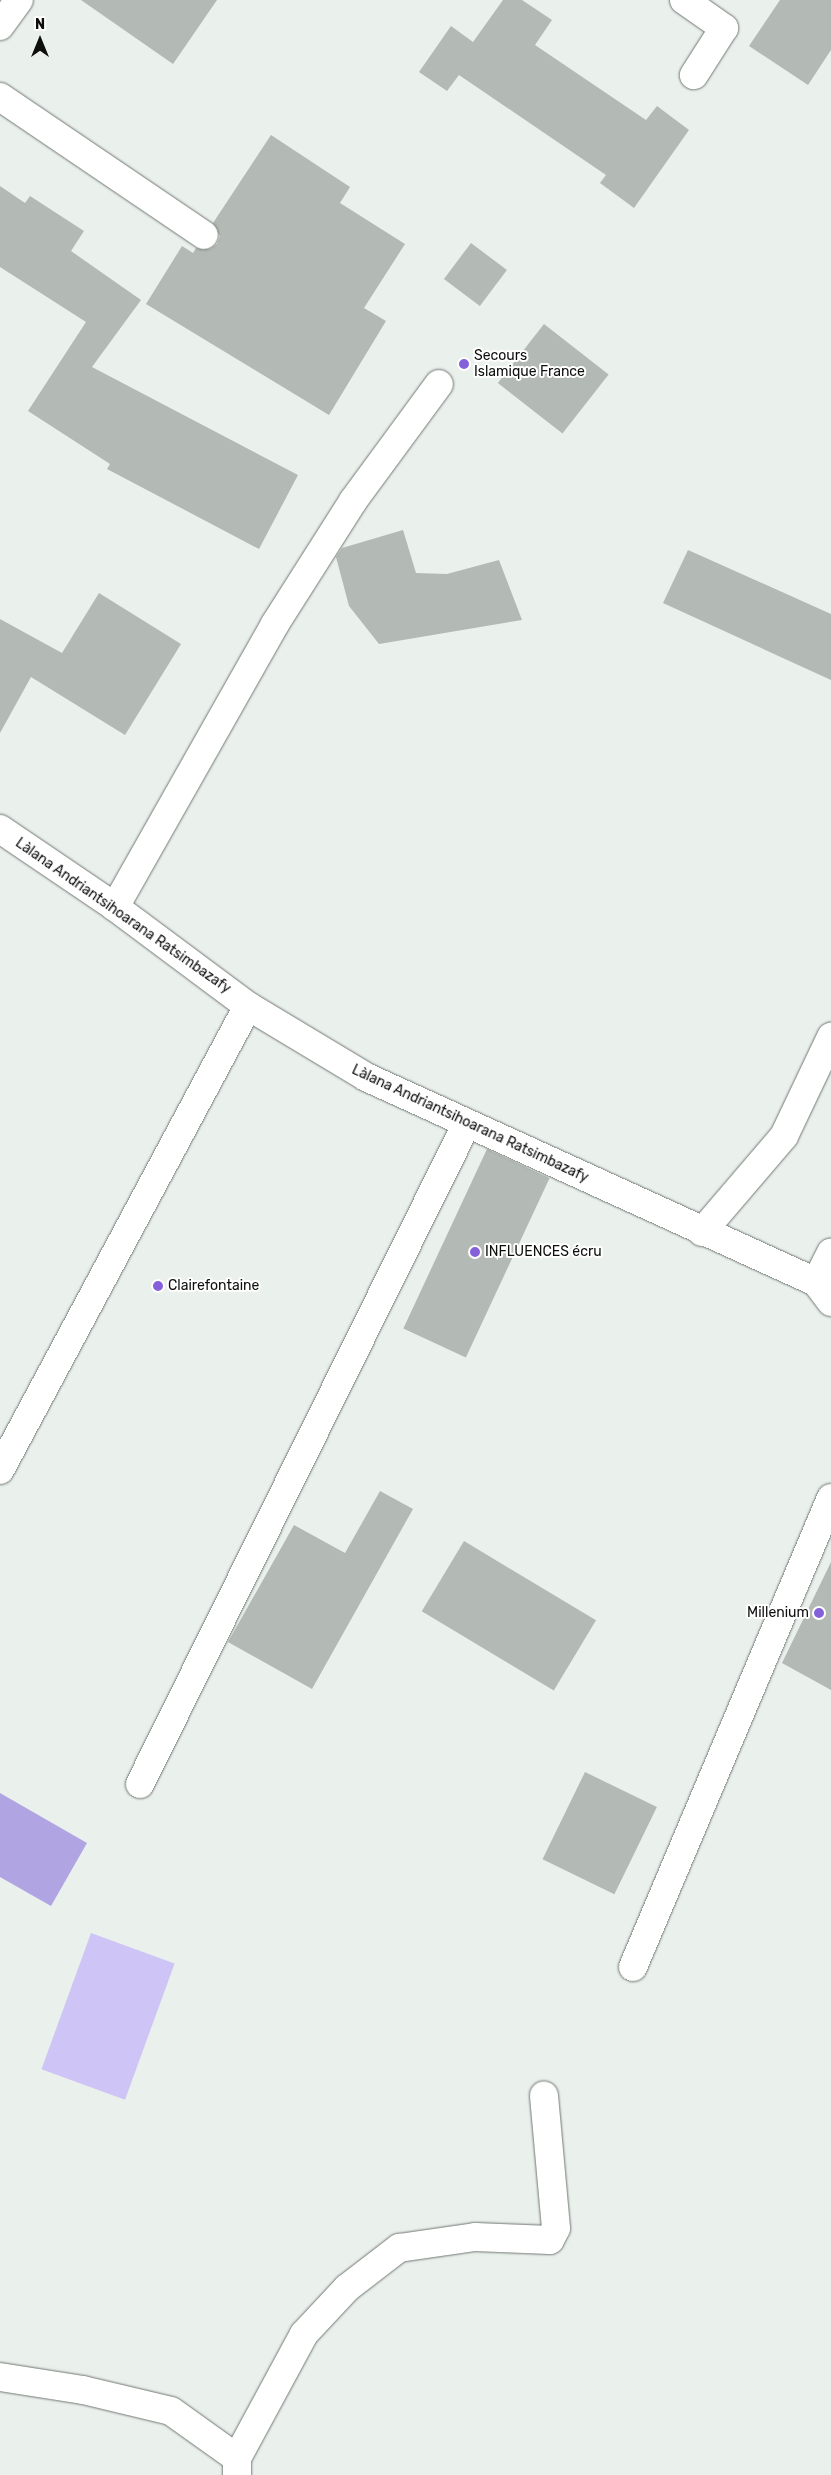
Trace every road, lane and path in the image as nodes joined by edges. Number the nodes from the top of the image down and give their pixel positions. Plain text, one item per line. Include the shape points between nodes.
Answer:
1 (19, 0) edge
2 (684, 0) edge
3 (0, 26) edge
4 (694, 75) dead end
5 (0, 97) edge
6 (204, 234) dead end
7 (439, 384) dead end
8 (0, 829) edge
9 (115, 907) junction
10 (248, 1006) junction
11 (831, 1037) edge
12 (466, 1125) junction
13 (702, 1232) junction
14 (831, 1253) edge
15 (823, 1292) edge
16 (0, 1470) edge
17 (831, 1498) edge
18 (140, 1784) dead end
19 (633, 1967) dead end
20 (544, 2096) dead end
21 (0, 2377) edge
22 (237, 2466) edge

1 - 3 street
2 - 4 street via 724,28
5 - 6 street
7 - 9 street via 353,501 275,624
8 - 9 street, Làlana Andriantsihoarana Ratsimbazafy
9 - 10 street, Làlana Andriantsihoarana Ratsimbazafy
10 - 12 street, Làlana Andriantsihoarana Ratsimbazafy via 366,1077
10 - 16 street
11 - 13 street via 784,1136
12 - 13 street, Làlana Andriantsihoarana Ratsimbazafy
12 - 18 street
13 - 15 street, Làlana Andriantsihoarana Ratsimbazafy
14 - 15 street
17 - 19 street
20 - 22 street via 556,2228 550,2240 475,2237 399,2248 347,2288 304,2334
21 - 22 street via 83,2390 171,2411

